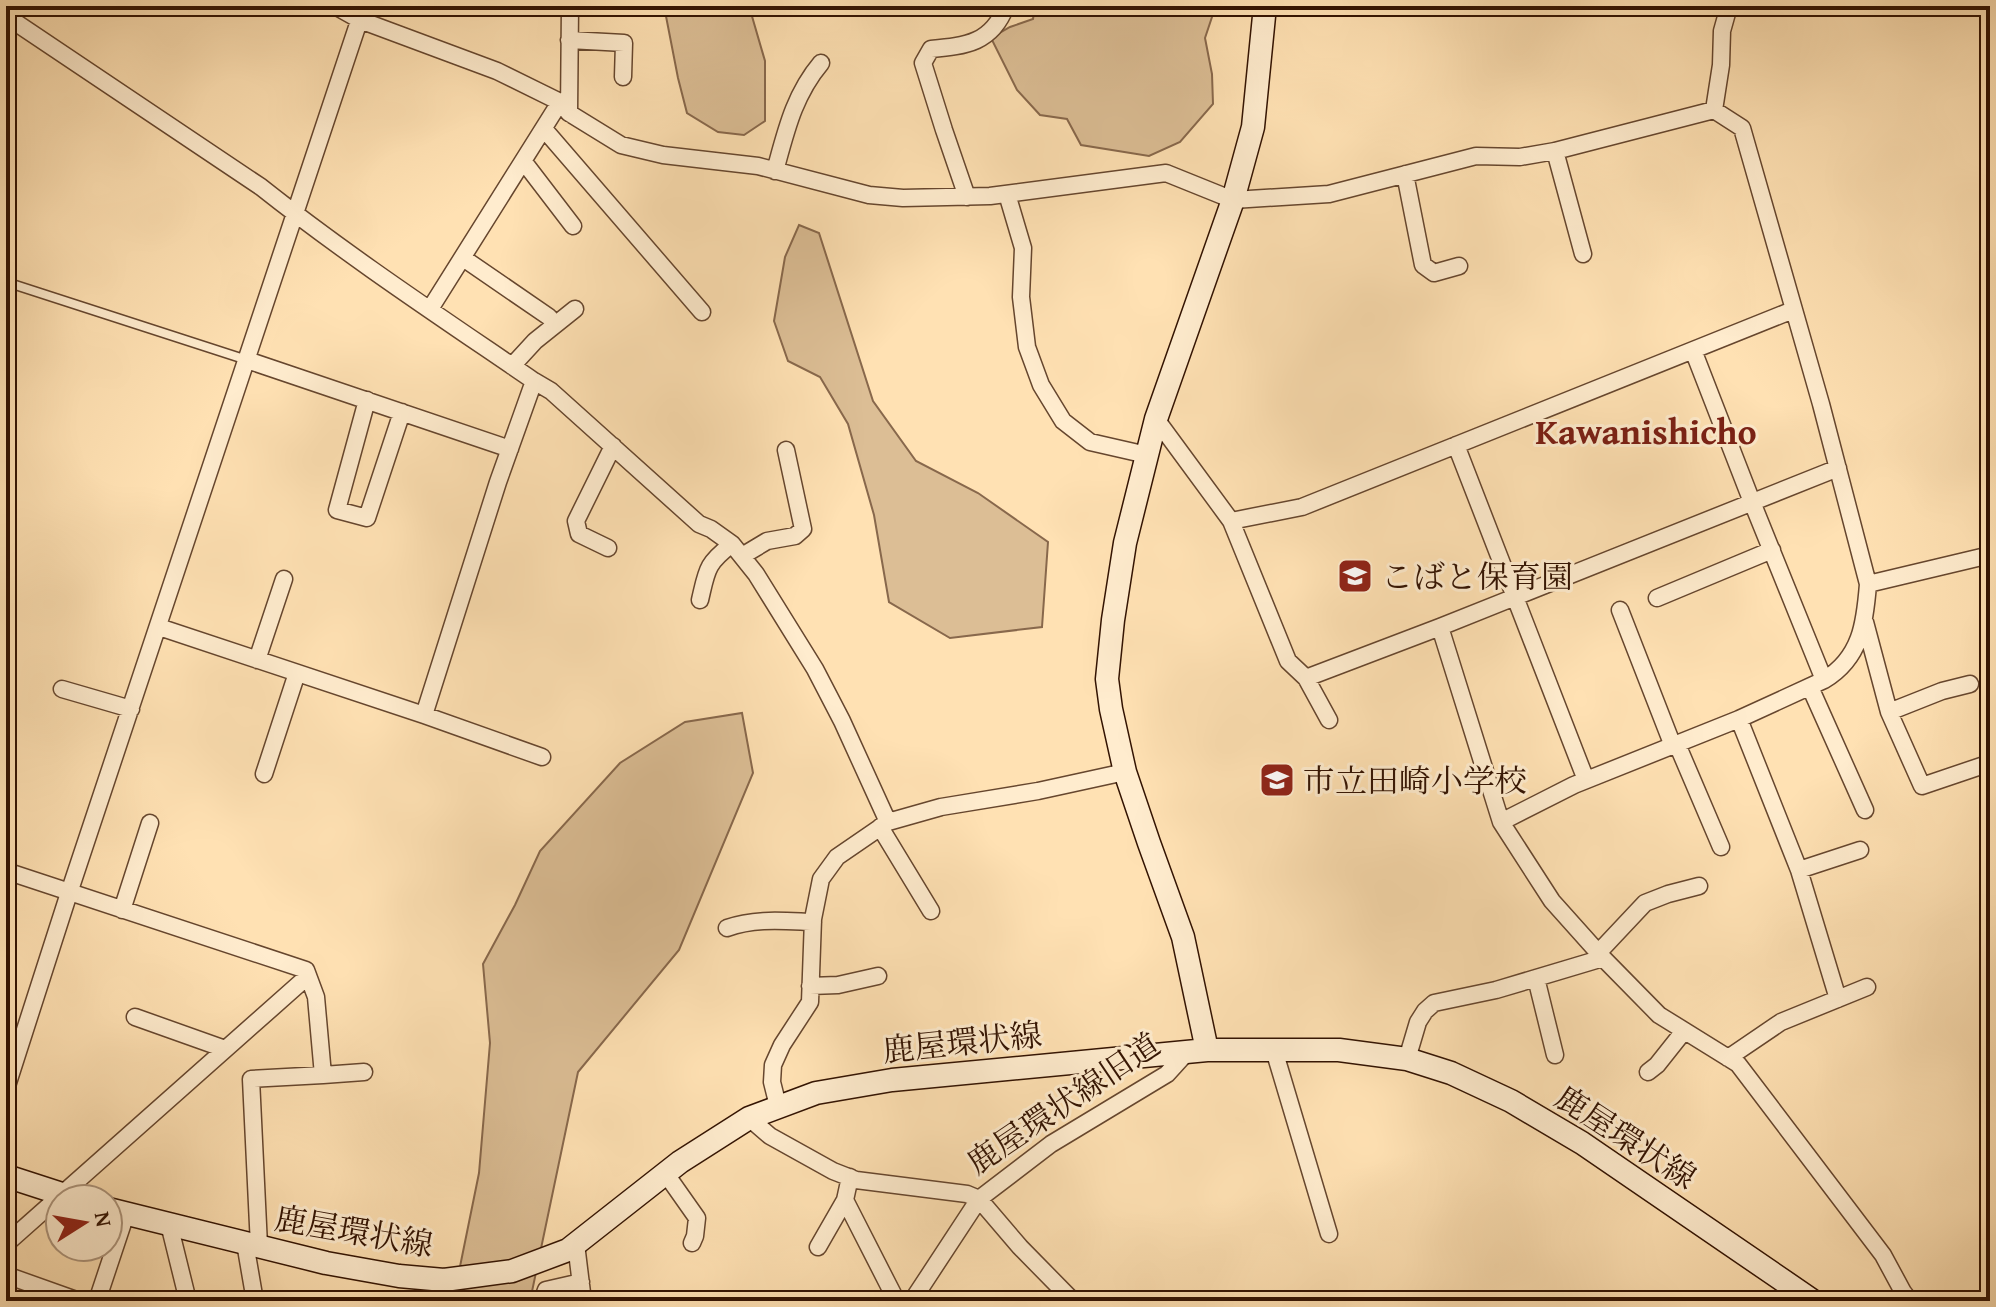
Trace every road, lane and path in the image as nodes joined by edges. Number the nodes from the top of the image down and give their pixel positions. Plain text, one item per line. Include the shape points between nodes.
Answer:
1 (335, 6) edge
2 (570, 6) edge
3 (1006, 6) edge
4 (1265, 6) edge
5 (1729, 6) edge
6 (362, 13) edge
7 (6, 16) edge
8 (569, 40) junction
9 (821, 63) dead end
10 (623, 77) dead end
11 (564, 108) junction
12 (1714, 110) junction
13 (544, 129) junction
14 (1555, 151) junction
15 (524, 162) junction
16 (775, 171) junction
17 (1405, 174) junction
18 (1007, 194) junction
19 (967, 197) junction
20 (1233, 200) junction
21 (295, 215) junction
22 (573, 226) dead end
23 (1583, 254) dead end
24 (463, 258) junction
25 (1459, 266) dead end
26 (6, 282) edge
27 (430, 309) junction
28 (575, 309) dead end
29 (1793, 310) junction
30 (702, 312) dead end
31 (549, 317) dead end
32 (1693, 350) junction
33 (247, 360) junction
34 (512, 366) junction
35 (534, 381) junction
36 (367, 400) junction
37 (402, 412) junction
38 (1156, 419) junction
39 (1456, 445) junction
40 (613, 446) junction
41 (510, 449) junction
42 (786, 450) dead end
43 (1147, 455) junction
44 (1838, 468) junction
45 (1752, 502) junction
46 (1231, 521) junction
47 (608, 548) dead end
48 (737, 550) junction
49 (1772, 550) junction
50 (1990, 555) edge
51 (284, 579) dead end
52 (1868, 584) junction
53 (1515, 597) junction
54 (1657, 598) dead end
55 (700, 600) dead end
56 (1620, 610) dead end
57 (1864, 619) junction
58 (159, 627) junction
59 (1440, 627) junction
60 (257, 660) junction
61 (297, 673) junction
62 (1306, 678) junction
63 (1817, 683) junction
64 (1970, 684) dead end
65 (62, 689) dead end
66 (131, 709) junction
67 (1889, 712) junction
68 (424, 715) junction
69 (1739, 719) junction
70 (1329, 720) dead end
71 (1675, 745) junction
72 (542, 757) dead end
73 (1990, 763) edge
74 (1125, 772) junction
75 (264, 774) dead end
76 (1586, 780) junction
77 (1865, 810) dead end
78 (1501, 822) junction
79 (150, 823) dead end
80 (884, 824) junction
81 (1722, 838) dead end
82 (1860, 850) dead end
83 (1799, 870) junction
84 (6, 871) edge
85 (1699, 886) dead end
86 (69, 893) junction
87 (122, 910) junction
88 (931, 911) dead end
89 (813, 922) junction
90 (727, 928) dead end
91 (1601, 956) junction
92 (308, 976) junction
93 (878, 976) dead end
94 (1536, 978) junction
95 (810, 986) junction
96 (1867, 987) dead end
97 (1838, 999) junction
98 (135, 1017) dead end
99 (1684, 1031) junction
100 (225, 1049) junction
101 (1274, 1050) junction
102 (1197, 1051) junction
103 (1555, 1055) dead end
104 (1728, 1058) junction
105 (1407, 1059) junction
106 (364, 1072) dead end
107 (1648, 1072) dead end
108 (323, 1075) junction
109 (6, 1089) edge
110 (778, 1106) junction
111 (749, 1118) junction
112 (666, 1174) junction
113 (6, 1176) edge
114 (850, 1177) junction
115 (83, 1183) edge
116 (44, 1188) edge
117 (979, 1199) junction
118 (845, 1200) junction
119 (124, 1214) edge
120 (44, 1215) edge
121 (169, 1224) junction
122 (1329, 1234) dead end
123 (692, 1243) dead end
124 (6, 1244) edge
125 (252, 1244) junction
126 (576, 1244) junction
127 (818, 1247) dead end
128 (106, 1263) edge
129 (6, 1275) edge
130 (581, 1282) junction
131 (79, 1301) edge
132 (97, 1301) edge
133 (188, 1301) edge
134 (255, 1301) edge
135 (542, 1301) edge
136 (583, 1301) edge
137 (894, 1301) edge
138 (912, 1301) edge
139 (1073, 1301) edge
140 (1813, 1301) edge
141 (1910, 1301) edge

1 - 6 street
2 - 8 street
3 - 19 street via 986,37 931,49 923,63
4 - 20 main road via 1253,127
5 - 12 street
6 - 11 street via 497,71
6 - 21 street
7 - 21 street
8 - 10 street via 624,43
8 - 11 street
9 - 16 street via 791,112
11 - 13 street
11 - 16 street via 621,145
12 - 14 street
12 - 29 street via 1742,128
13 - 15 street
13 - 30 street
14 - 17 street via 1476,156
14 - 23 street
15 - 22 street
15 - 24 street
16 - 19 street via 869,195
17 - 20 street via 1329,194
17 - 25 street via 1423,265 1434,273
18 - 19 street
18 - 20 street via 1166,173
18 - 43 street via 1023,248 1027,347 1041,385 1063,421 1090,442
20 - 38 main road
21 - 27 street
21 - 33 street
24 - 27 street
24 - 31 street
26 - 33 lane
27 - 34 street
28 - 34 street
29 - 32 street
29 - 44 street
32 - 39 street
32 - 45 street
33 - 36 street
33 - 58 street
34 - 35 street
35 - 40 street
35 - 41 street
36 - 37 street
36 - 37 street via 337,510 367,518
37 - 41 street
38 - 43 main road
38 - 46 street
39 - 46 street via 1302,507
39 - 53 street
40 - 47 street via 576,521 579,534
40 - 48 street via 699,524
41 - 68 street
42 - 48 street via 803,529 795,536
43 - 74 main road via 1125,543 1107,679
44 - 45 street
44 - 52 street
45 - 49 street
45 - 53 street
46 - 62 street via 1288,661
48 - 55 street via 717,555
48 - 80 street via 815,669
49 - 54 street
49 - 63 street
50 - 52 street
51 - 60 street
52 - 57 street
53 - 59 street
53 - 76 street
56 - 71 street
57 - 63 street via 1848,660
57 - 67 street
58 - 60 street
58 - 66 street
59 - 62 street
59 - 78 street
60 - 61 street
61 - 68 street
61 - 75 street
62 - 70 street
63 - 69 street
63 - 77 street
64 - 67 street
65 - 66 street
66 - 86 street
67 - 73 street via 1922,786
68 - 72 street
69 - 71 street
69 - 83 street
71 - 76 street
71 - 81 street
74 - 80 street via 941,807
74 - 102 main road via 1183,937
76 - 78 street
78 - 91 street via 1552,901
79 - 87 street
80 - 88 street
80 - 89 street via 837,857 821,879
82 - 83 street
83 - 97 street
84 - 86 street
85 - 91 street via 1645,903
86 - 87 street
86 - 109 street
87 - 92 street via 306,970
89 - 90 street via 764,920
89 - 95 street
91 - 94 street
91 - 99 street via 1659,1015
92 - 100 street
92 - 108 street via 316,997
93 - 95 street
94 - 103 street
94 - 105 street via 1434,1003 1418,1022
95 - 110 street via 810,1002 773,1065
96 - 97 street
97 - 104 street via 1781,1022
98 - 100 street
99 - 104 street
99 - 107 street
100 - 115 street
101 - 102 main road, 鹿屋環状線
101 - 105 main road, 鹿屋環状線 via 1339,1050
101 - 122 street
102 - 110 main road, 鹿屋環状線 via 892,1080 816,1093
102 - 117 street, 鹿屋環状線旧道 via 1051,1144
104 - 141 street via 1738,1064 1883,1255
105 - 140 main road, 鹿屋環状線 via 1511,1101 1570,1136
106 - 108 street
108 - 125 street via 251,1079
110 - 111 main road, 鹿屋環状線
111 - 112 main road, 鹿屋環状線
111 - 114 street, 鹿屋環状線旧道 via 770,1136
112 - 123 street via 697,1218
112 - 126 main road, 鹿屋環状線
113 - 116 main road
114 - 117 street, 鹿屋環状線旧道
114 - 118 street
117 - 138 street
117 - 139 street
118 - 127 street
118 - 137 street
119 - 121 main road, 鹿屋環状線
120 - 124 street
121 - 125 main road, 鹿屋環状線
121 - 133 street
125 - 126 main road, 鹿屋環状線 via 326,1263 444,1280 512,1271
125 - 134 street
126 - 130 street
128 - 132 street
129 - 131 street
130 - 135 street via 546,1290
130 - 136 street

